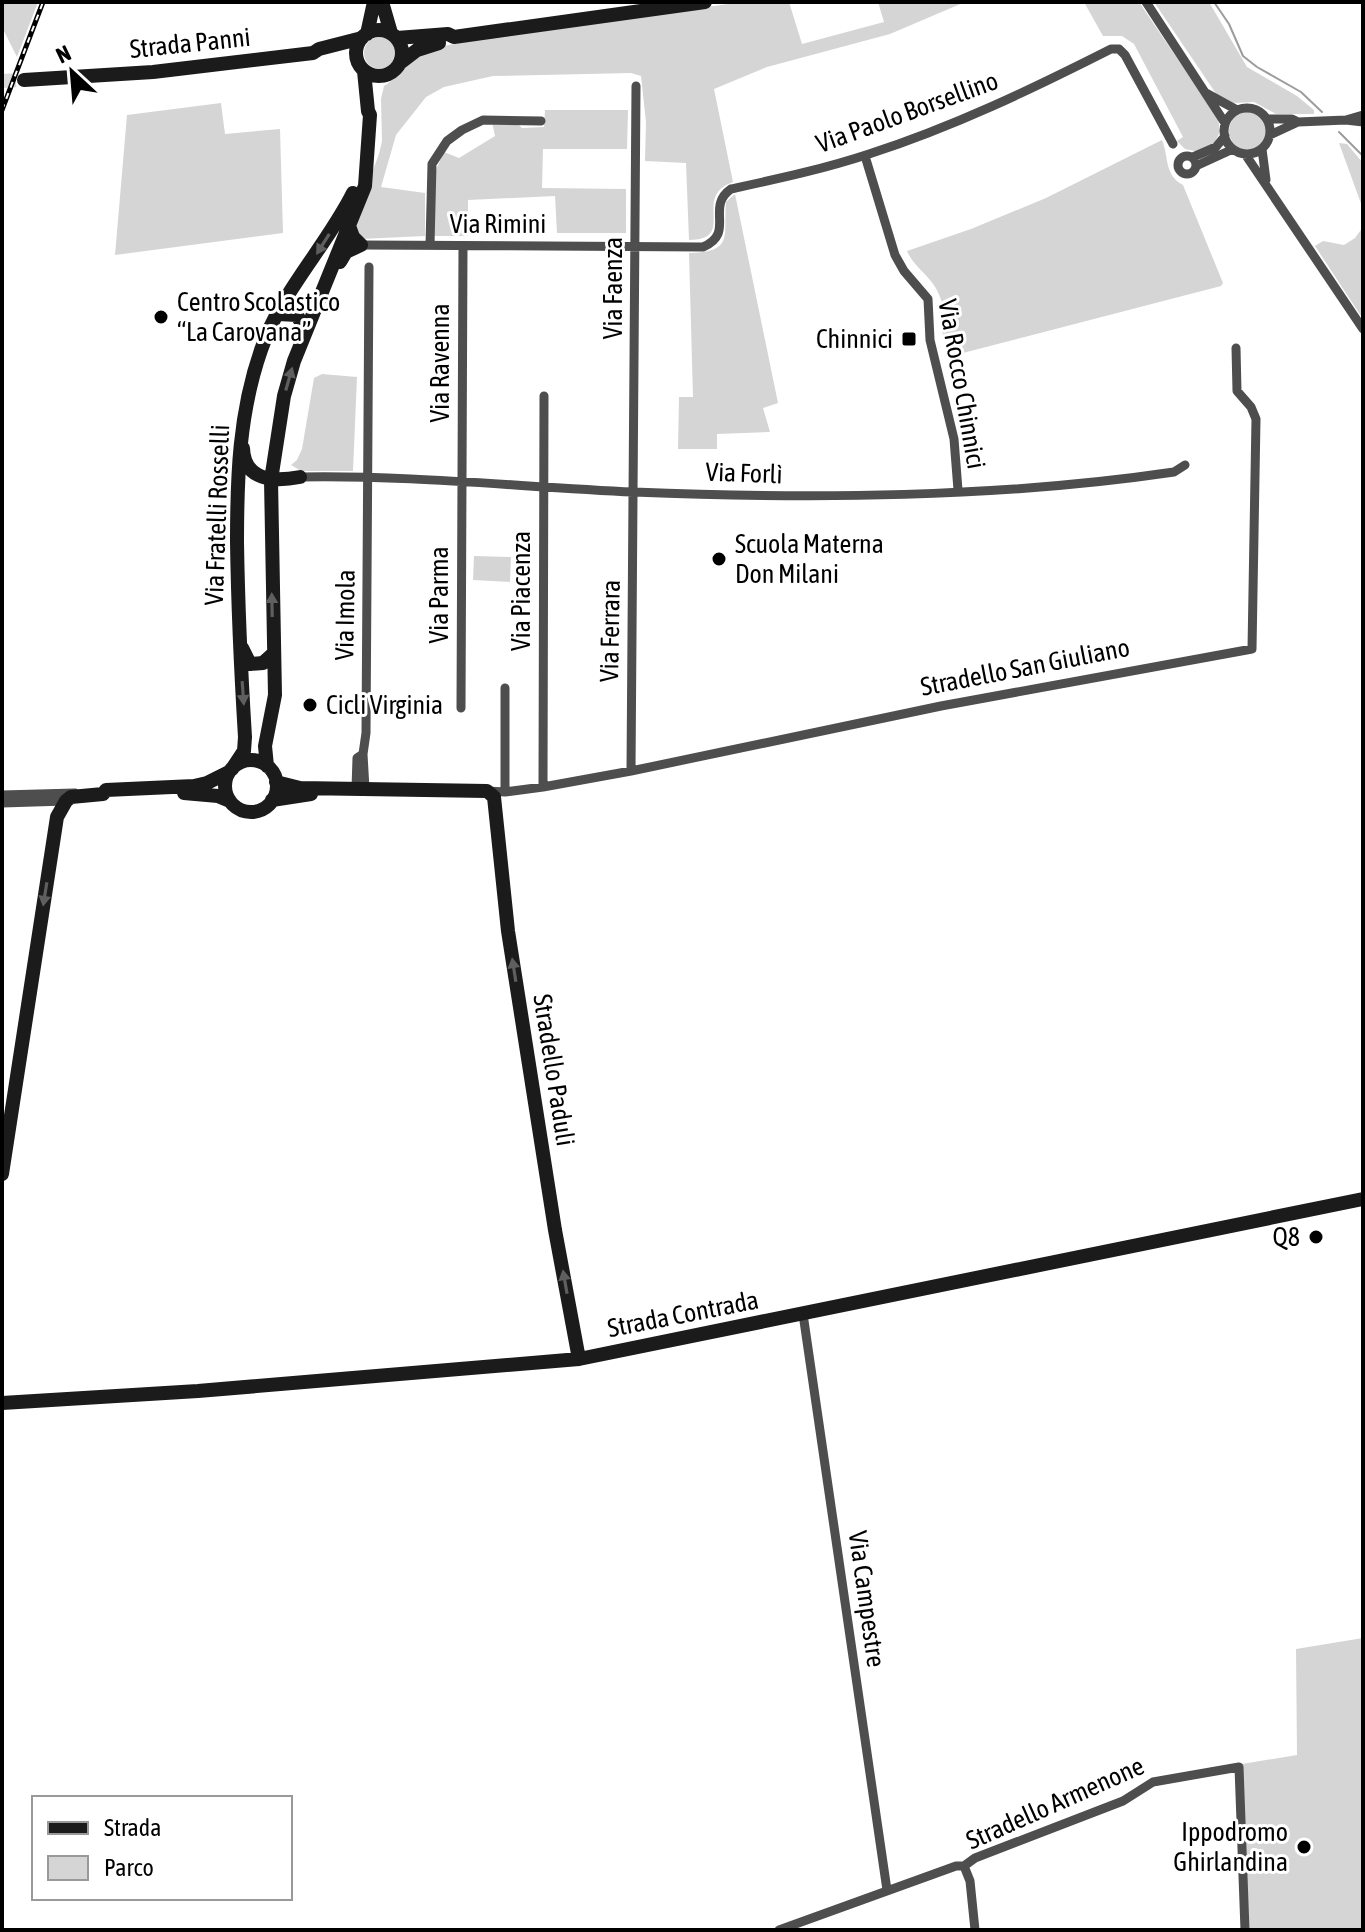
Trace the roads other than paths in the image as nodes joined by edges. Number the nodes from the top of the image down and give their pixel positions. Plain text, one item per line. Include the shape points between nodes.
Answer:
1 (374, 2) edge
2 (382, 2) edge
3 (705, 2) edge
4 (1146, 2) edge
5 (364, 36) junction
6 (394, 36) junction
7 (454, 37) junction
8 (313, 53) junction
9 (400, 63) junction
10 (361, 66) junction
11 (387, 75) junction
12 (24, 80) tunnel mouth
13 (636, 86) dead end
14 (1206, 93) junction
15 (1237, 110) junction
16 (370, 115) junction
17 (1363, 115) edge
18 (1267, 119) junction
19 (1346, 120) junction
20 (541, 121) dead end
21 (1298, 122) junction
22 (1363, 122) edge
23 (1225, 123) junction
24 (1270, 135) junction
25 (1225, 136) junction
26 (1173, 144) junction
27 (1233, 149) junction
28 (1262, 149) junction
29 (1245, 154) junction
30 (865, 156) junction
31 (1193, 160) junction
32 (1178, 162) junction
33 (365, 178) junction
34 (1267, 184) junction
35 (349, 226) junction
36 (361, 245) junction
37 (430, 245) junction
38 (463, 246) junction
39 (635, 247) junction
40 (369, 267) dead end
41 (320, 300) junction
42 (278, 314) junction
43 (1363, 329) edge
44 (1236, 348) dead end
45 (298, 351) junction
46 (544, 396) dead end
47 (242, 419) junction
48 (274, 455) junction
49 (1185, 465) dead end
50 (368, 476) junction
51 (293, 478) junction
52 (271, 480) junction
53 (462, 482) junction
54 (543, 487) junction
55 (958, 490) junction
56 (634, 492) junction
57 (272, 548) junction
58 (238, 628) junction
59 (273, 654) junction
60 (505, 688) dead end
61 (461, 708) dead end
62 (267, 766) junction
63 (230, 770) junction
64 (631, 771) junction
65 (276, 782) junction
66 (543, 787) junction
67 (355, 789) junction
68 (106, 790) junction
69 (487, 791) junction
70 (505, 792) junction
71 (2, 799) edge
72 (272, 800) junction
73 (66, 801) junction
74 (230, 801) junction
75 (42, 802) junction
76 (57, 817) junction
77 (2, 1174) edge
78 (1363, 1199) edge
79 (803, 1314) junction
80 (579, 1359) junction
81 (2, 1403) edge
82 (964, 1866) junction
83 (887, 1890) junction
84 (779, 1930) edge
85 (975, 1930) edge
86 (1245, 1930) edge

1 - 5 street
2 - 6 street
3 - 7 street
4 - 14 street
5 - 6 street via 381,30
5 - 8 street, Strada Panni
5 - 10 street via 358,46
6 - 7 street
6 - 9 street via 402,50
7 - 9 street via 417,50
8 - 10 street, Strada Panni via 340,55
8 - 12 street, Strada Panni via 153,72
9 - 11 street
10 - 11 street
10 - 16 street, Via Fratelli Rosselli
11 - 16 street, Via Fratelli Rosselli
13 - 39 street, Via Faenza
14 - 15 street
14 - 23 street
15 - 18 street via 1252,108
15 - 23 street
16 - 33 street, Via Fratelli Rosselli
17 - 19 street
18 - 21 street
18 - 24 street
19 - 21 street
19 - 22 street
20 - 37 street via 483,120 447,141 432,164
21 - 24 street
23 - 25 street
24 - 28 street
25 - 27 street
25 - 31 street
26 - 30 street, Via Paolo Borsellino via 1125,55 1116,48 999,105
26 - 31 street
26 - 32 street
27 - 29 street
27 - 31 street
28 - 29 street
28 - 34 street
29 - 34 street
30 - 39 street, Via Paolo Borsellino via 728,191 719,203 720,231 703,247
30 - 55 street, Via Rocco Chinnici via 895,255 928,299 930,340 954,439
31 - 32 street via 1183,157
31 - 32 street via 1191,173 1184,174
33 - 35 street, Via Fratelli Rosselli
33 -> 42 street, Via Fratelli Rosselli
34 - 43 street
35 - 36 street
35 - 41 street, Via Fratelli Rosselli
36 - 37 street, Via Rimini
36 - 41 street via 346,252
37 - 38 street, Via Rimini
38 - 39 street, Via Rimini
38 - 53 street, Via Ravenna
39 - 56 street, Via Faenza
40 - 50 street, Via Imola
41 - 45 street, Via Fratelli Rosselli
42 - 45 street, Via Fratelli Rosselli via 300,318
42 - 47 street, Via Fratelli Rosselli via 261,349
44 - 64 street, Stradello San Giuliano via 1237,391 1256,419 1252,649 941,706
48 -> 45 street, Via Fratelli Rosselli
46 - 54 street, Via Piacenza
47 - 52 street via 248,468
47 - 58 street, Via Fratelli Rosselli via 237,468
48 - 51 street
48 - 52 street, Via Fratelli Rosselli
49 - 55 street, Via Forlì via 1161,474
50 - 51 street, Via Forlì
50 - 53 street, Via Forlì
50 - 67 street, Via Imola via 366,733
51 - 52 street
51 - 57 street via 276,495
52 - 57 street, Via Fratelli Rosselli
53 - 54 street, Via Forlì
53 - 61 street, Via Parma
54 - 56 street, Via Forlì
54 - 66 street, Via Piacenza
55 - 56 street, Via Forlì via 822,496
56 - 64 street, Via Ferrara
59 -> 57 street, Via Fratelli Rosselli
58 - 59 street, Via Fratelli Rosselli via 250,664 263,663
58 -> 63 street, Via Fratelli Rosselli via 245,737 244,751
59 - 62 street, Via Fratelli Rosselli via 275,695 265,746
60 - 70 street
62 - 63 street via 251,760
62 - 65 street
63 - 68 street via 194,786
63 - 74 street via 225,787
64 - 66 street, Stradello San Giuliano
65 - 67 street, Stradello San Giuliano
65 - 72 street
66 - 70 street, Stradello San Giuliano
67 - 69 street, Stradello San Giuliano
67 - 72 street, Stradello San Giuliano
68 - 71 street
68 - 73 street
69 - 70 street, Stradello San Giuliano
80 -> 69 street, Stradello Paduli via 510,945 496,804
71 - 75 street
72 - 74 street via 253,812
73 - 74 street via 165,793
73 - 75 street
73 - 76 street
75 - 76 street
76 -> 77 street
78 - 79 street, Strada Contrada
79 - 80 street, Strada Contrada
79 - 83 street, Via Campestre
80 - 81 street, Strada Contrada
82 - 83 street, Stradello Armenone
82 - 85 street, Stradello Armenone
82 - 86 street, Stradello Armenone via 1123,1801 1153,1782 1239,1767
83 - 84 street, Stradello Armenone

